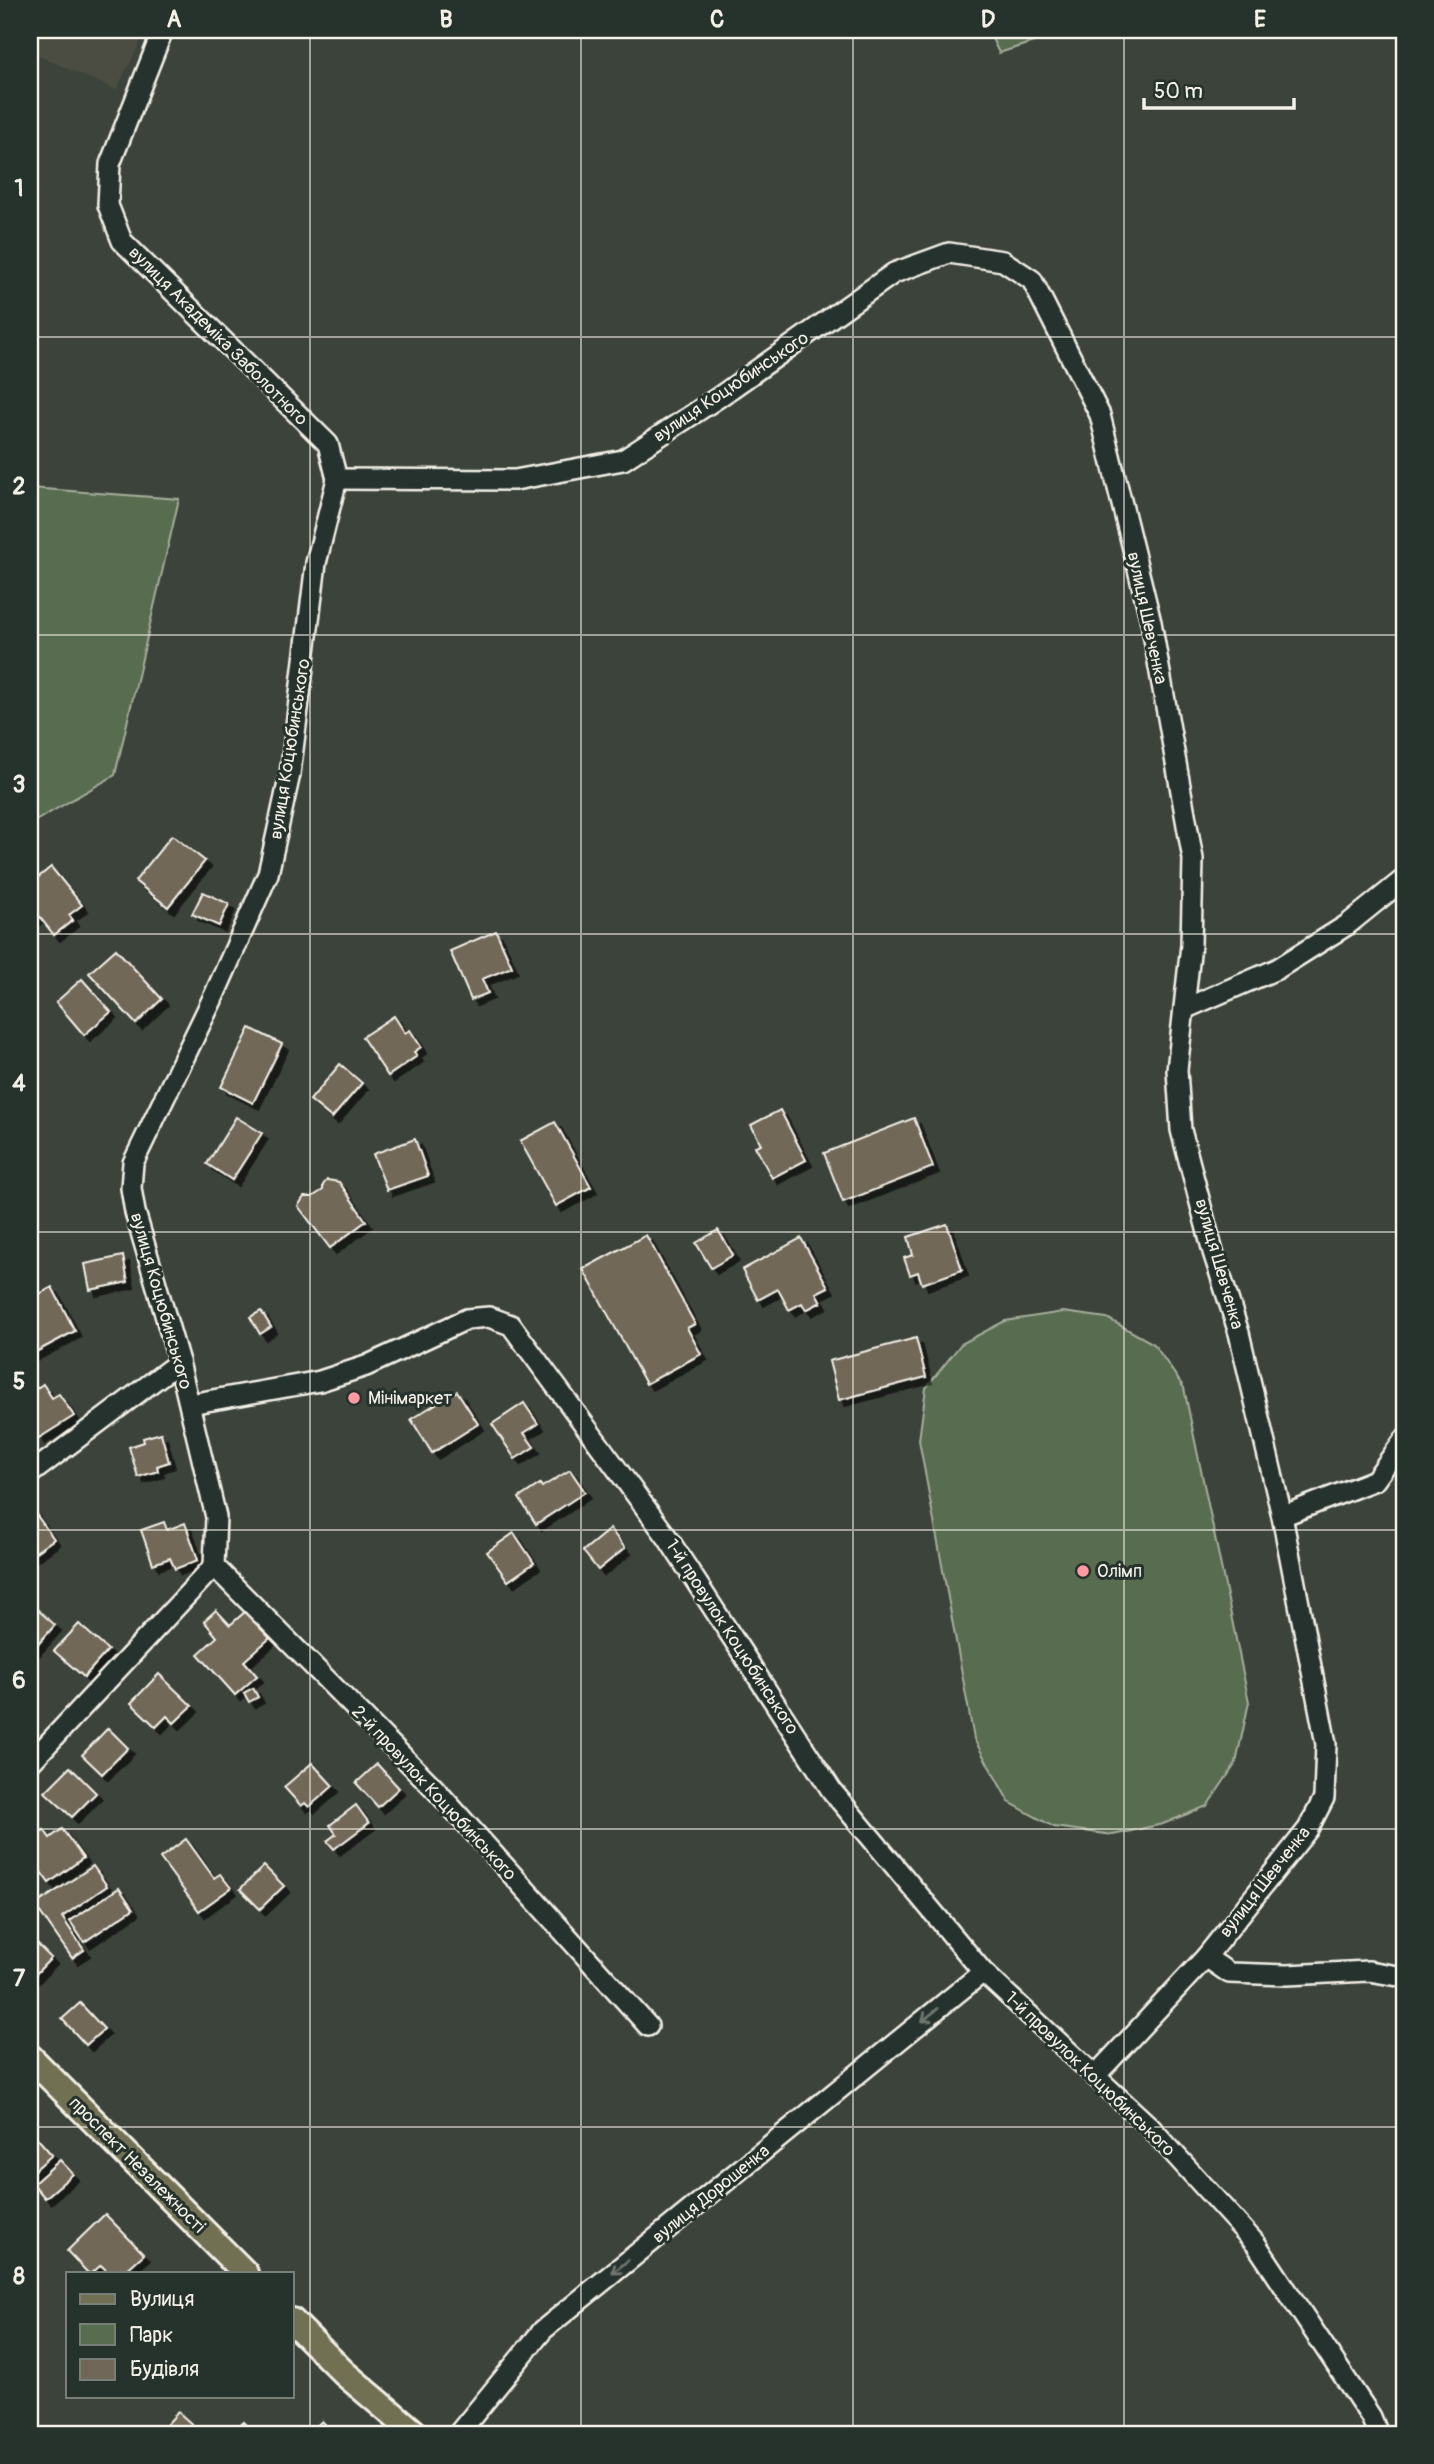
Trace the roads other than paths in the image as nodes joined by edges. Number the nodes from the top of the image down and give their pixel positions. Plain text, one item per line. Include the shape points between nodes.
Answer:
1 (163, 30) edge
2 (1003, 261) joint
3 (337, 479) junction
4 (1404, 879) edge
5 (1184, 1009) junction
6 (179, 1362) junction
7 (190, 1404) junction
8 (1404, 1440) edge
9 (30, 1474) edge
10 (1282, 1516) junction
11 (215, 1566) junction
12 (30, 1763) edge
13 (1206, 1957) junction
14 (983, 1972) junction
15 (1404, 1974) edge
16 (648, 2026) dead end
17 (30, 2057) edge
18 (1095, 2076) junction
19 (244, 2272) edge
20 (294, 2323) edge
21 (416, 2434) edge
22 (458, 2434) edge
23 (1378, 2434) edge

1 - 3 street, вулиця Академіка Заболотного via 110,164 108,205 122,241 328,444
2 - 3 street, вулиця Коцюбинського via 949,253 894,273 623,460 515,480
2 - 5 street, вулиця Шевченка via 1032,280 1101,415 1151,622 1193,859
3 - 6 street, вулиця Коцюбинського via 316,563 290,774 268,874 133,1163 135,1212
4 - 5 street via 1347,925 1277,969
5 - 10 street, вулиця Шевченка via 1177,1070 1181,1130 1239,1333
6 - 7 street, вулиця Коцюбинського
6 - 9 street
7 - 11 street, вулиця Коцюбинського via 216,1517
7 - 14 street, 1-й провулок Коцюбинського via 320,1381 366,1366 467,1319 489,1317 511,1325 667,1537 832,1791
8 - 10 street via 1375,1480
10 - 13 street, вулиця Шевченка via 1326,1744 1324,1798 1308,1829
11 - 12 street
11 - 16 street, 2-й провулок Коцюбинського via 435,1789
13 - 15 street via 1229,1973
13 - 18 street, вулиця Шевченка
14 - 18 street, 1-й провулок Коцюбинського
14 -> 22 street, вулиця Дорошенка via 542,2330
17 - 19 main road, проспект Незалежності
18 - 23 street, 1-й провулок Коцюбинського via 1150,2127 1256,2244
20 - 21 main road

